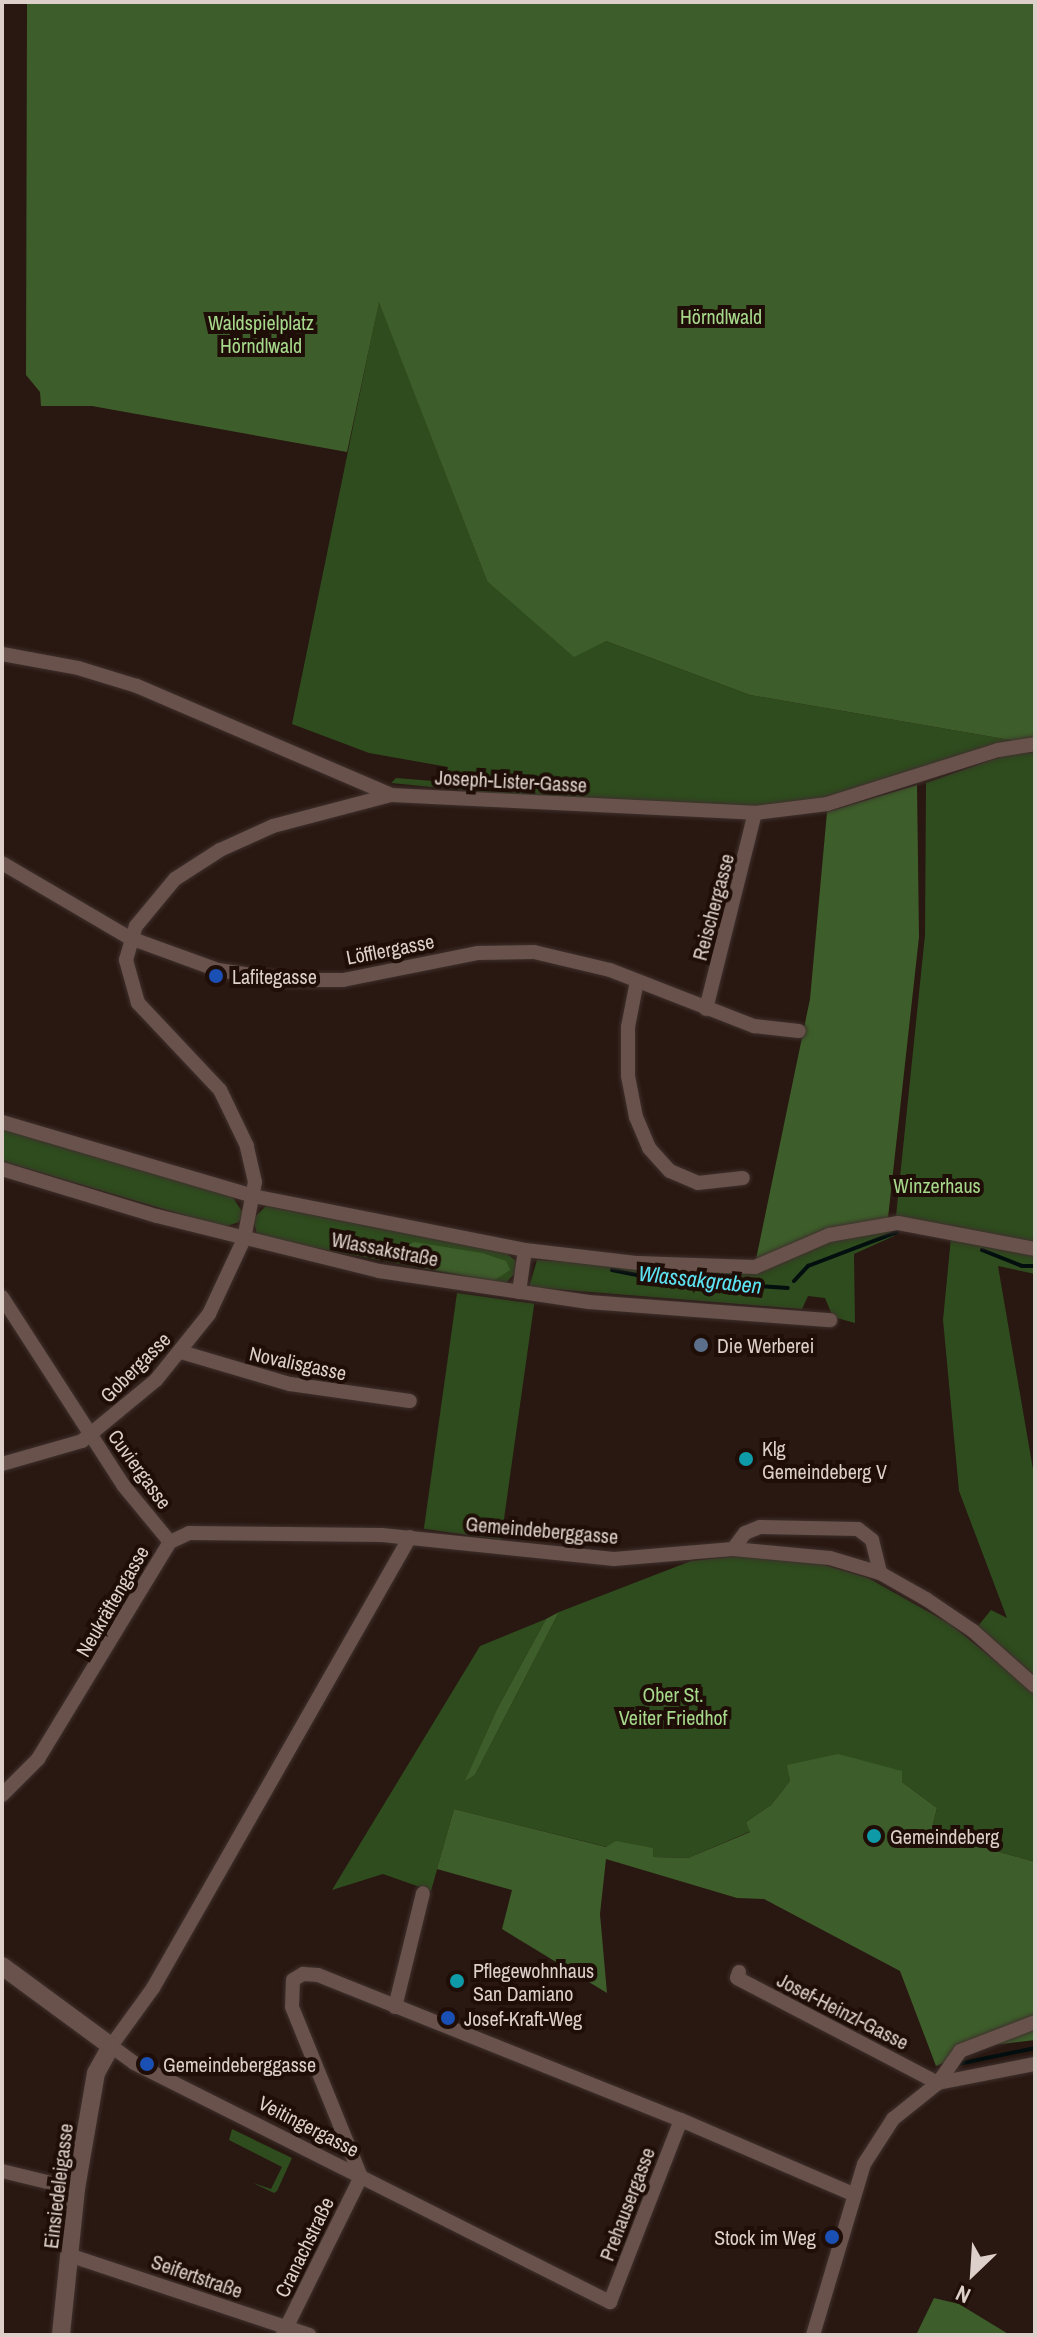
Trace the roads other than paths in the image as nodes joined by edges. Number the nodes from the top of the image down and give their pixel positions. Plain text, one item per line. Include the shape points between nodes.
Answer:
1 (2, 654) edge
2 (1035, 744) edge
3 (391, 795) junction
4 (755, 813) junction
5 (2, 863) edge
6 (130, 938) junction
7 (637, 981) junction
8 (706, 1009) junction
9 (799, 1031) dead end
10 (2, 1122) edge
11 (2, 1169) edge
12 (743, 1178) dead end
13 (253, 1196) junction
14 (244, 1239) junction
15 (1035, 1249) edge
16 (525, 1250) junction
17 (519, 1292) junction
18 (2, 1297) edge
19 (830, 1320) dead end
20 (181, 1352) junction
21 (410, 1401) dead end
22 (90, 1436) junction
23 (2, 1464) edge
24 (410, 1537) junction
25 (170, 1542) junction
26 (733, 1549) junction
27 (880, 1573) junction
28 (1035, 1686) edge
29 (6, 1777) edge
30 (2, 1795) edge
31 (423, 1893) dead end
32 (2, 1966) edge
33 (739, 1972) dead end
34 (395, 2007) junction
35 (1035, 2022) edge
36 (111, 2046) junction
37 (1035, 2064) edge
38 (944, 2071) junction
39 (681, 2120) junction
40 (2, 2171) edge
41 (361, 2177) junction
42 (76, 2189) junction
43 (853, 2194) junction
44 (72, 2256) junction
45 (610, 2302) joint
46 (285, 2331) edge
47 (61, 2335) edge
48 (309, 2335) edge
49 (813, 2335) edge

1 - 3 street, Joseph-Lister-Gasse via 137,686
2 - 4 street, Joseph-Lister-Gasse via 978,756 827,804
3 - 4 street, Joseph-Lister-Gasse
3 - 6 street via 273,826 220,850 158,895
4 - 8 street, Reischergasse
5 - 6 street, Löfflergasse
6 - 7 street, Löfflergasse via 218,970 286,980 366,977 505,951 557,955
6 - 13 street via 131,988 150,1020 220,1090 247,1146
7 - 8 street, Löfflergasse
7 - 12 street via 628,1027 628,1076 649,1148 670,1171 698,1183
8 - 9 street, Löfflergasse via 754,1026
10 - 13 street, Wlassakstraße
11 - 14 street, Wlassakstraße
13 - 14 street
13 - 16 street, Wlassakstraße
14 - 17 street, Wlassakstraße via 379,1271
14 - 20 street, Gobergasse via 221,1293
15 - 16 street, Wlassakstraße via 891,1223 829,1235 755,1267 638,1263
16 - 17 street
17 - 19 street, Wlassakstraße
18 - 22 street, Cuviergasse
20 - 21 street, Novalisgasse via 290,1384
20 - 22 street, Gobergasse
22 - 23 street, Gobergasse via 53,1453
22 - 25 street, Cuviergasse
24 - 25 street, Neukräftengasse via 213,1531 189,1533
24 - 26 street, Gemeindeberggasse via 614,1559
24 - 36 street via 153,1988
25 - 29 street, Neukräftengasse via 38,1759
26 - 27 street, Gemeindeberggasse via 830,1558
26 - 27 street via 745,1533 760,1527 858,1529 872,1540
27 - 28 street, Gemeindeberggasse via 973,1631
29 - 30 street, Neukräftengasse
31 - 34 street
32 - 36 street, Veitingergasse
33 - 38 street, Josef-Heinzl-Gasse via 737,1978
34 - 39 street
34 - 41 street via 318,1975 293,1980 292,2007
35 - 38 street via 978,2041
36 - 41 street, Veitingergasse via 134,2063
36 - 42 street, Einsiedeleigasse via 96,2073
37 - 38 street
38 - 43 street via 878,2138
39 - 43 street
39 - 45 street, Prehausergasse
40 - 42 street
41 - 45 street, Veitingergasse
41 - 46 street, Cranachstraße
42 - 44 street, Einsiedeleigasse
43 - 49 street
44 - 46 street, Seifertstraße
44 - 47 street, Einsiedeleigasse
46 - 48 street, Seifertstraße

